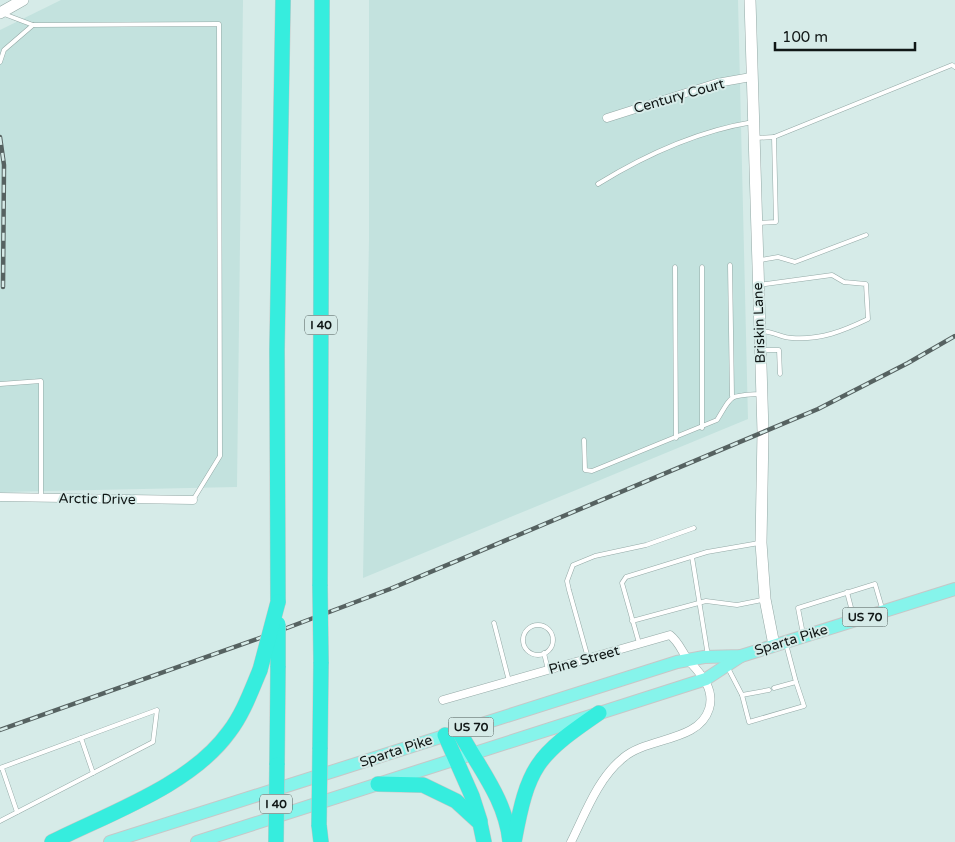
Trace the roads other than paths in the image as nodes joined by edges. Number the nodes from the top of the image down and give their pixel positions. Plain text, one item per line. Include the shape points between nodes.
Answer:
1 (23, 0) edge
2 (283, 0) edge
3 (322, 0) edge
4 (750, 0) edge
5 (3, 9) edge
6 (33, 25) junction
7 (0, 62) edge
8 (955, 67) edge
9 (751, 77) junction
10 (607, 118) dead end
11 (753, 122) junction
12 (774, 137) junction
13 (753, 138) junction
14 (598, 184) dead end
15 (756, 224) junction
16 (866, 235) dead end
17 (757, 260) junction
18 (730, 265) dead end
19 (675, 267) dead end
20 (702, 267) dead end
21 (758, 285) junction
22 (760, 331) junction
23 (760, 350) junction
24 (780, 374) dead end
25 (0, 384) edge
26 (762, 393) junction
27 (732, 396) junction
28 (702, 428) junction
29 (676, 438) junction
30 (584, 440) dead end
31 (0, 497) edge
32 (41, 498) junction
33 (193, 500) joint
34 (694, 528) dead end
35 (761, 543) junction
36 (692, 557) junction
37 (955, 589) edge
38 (847, 592) junction
39 (765, 599) junction
40 (278, 602) junction
41 (701, 602) junction
42 (882, 612) junction
43 (854, 620) junction
44 (632, 621) junction
45 (494, 623) dead end
46 (804, 636) junction
47 (639, 644) junction
48 (780, 644) junction
49 (544, 654) junction
50 (742, 656) junction
51 (708, 657) junction
52 (588, 658) junction
53 (688, 659) junction
54 (726, 666) junction
55 (548, 670) junction
56 (706, 679) junction
57 (509, 681) junction
58 (796, 682) junction
59 (774, 688) dead end
60 (769, 690) dead end
61 (742, 695) junction
62 (443, 700) dead end
63 (599, 713) junction
64 (452, 733) junction
65 (81, 738) junction
66 (472, 754) junction
67 (456, 761) junction
68 (1, 768) edge
69 (93, 772) junction
70 (378, 784) junction
71 (17, 812) junction
72 (0, 821) edge
73 (480, 823) junction
74 (52, 842) edge
75 (110, 842) edge
76 (197, 842) edge
77 (276, 842) edge
78 (320, 842) edge
79 (484, 842) edge
80 (510, 842) edge
81 (514, 842) edge
82 (570, 842) edge

1 - 5 street
2 - 40 highway, I 40 via 277,350
3 - 78 highway, I 40, bridge
4 - 9 street, Briskin Lane
5 - 6 lane
6 - 7 lane via 4,50
6 - 33 lane via 219,24 220,456
8 - 12 lane via 952,65
9 - 10 street, Century Court via 717,83
9 - 11 street, Briskin Lane
11 - 13 street, Briskin Lane
11 - 14 lane via 721,127 700,135 627,166
12 - 13 lane
12 - 15 lane via 776,222
13 - 15 street, Briskin Lane
15 - 17 street, Briskin Lane
16 - 17 lane via 795,262 778,257
17 - 21 street, Briskin Lane
18 - 27 lane
19 - 29 lane
20 - 28 lane
21 - 22 street, Briskin Lane
21 - 22 lane via 832,275 844,282 866,284 868,319 840,333 822,337 790,338 776,332
22 - 23 street, Briskin Lane
23 - 24 lane via 779,350
23 - 26 street, Briskin Lane
25 - 32 lane via 41,381
26 - 27 lane
26 - 35 street, Briskin Lane
27 - 28 lane via 717,420
28 - 29 lane
29 - 30 lane via 592,471 585,470
31 - 32 street, Arctic Drive
32 - 33 street, Arctic Drive
34 - 52 lane via 573,565 567,581
35 - 36 lane
35 - 39 street, Briskin Lane
36 - 41 lane
36 - 44 lane via 632,574 623,580
37 - 42 main road, Sparta Pike / US 70
38 - 42 lane via 875,584
38 - 43 lane
38 - 46 lane via 798,608
39 - 41 lane via 737,605 721,601
39 - 48 street, Briskin Lane
40 - 74 highway, bridge via 260,670 230,731 199,764 164,787
40 - 77 highway, I 40, bridge
41 - 44 lane
41 - 51 lane
42 - 43 main road, Sparta Pike / US 70
43 - 46 main road, Sparta Pike / US 70
44 - 47 lane
45 - 57 lane
46 - 48 main road, Sparta Pike / US 70
47 - 52 street, Pine Street
47 - 53 street, Pine Street via 670,635 681,645
48 - 50 main road, Sparta Pike / US 70
48 - 58 lane
49 - 49 lane via 551,647 552,633 545,626 531,626 524,636 526,648 534,655
49 - 55 lane
50 - 51 main road, Sparta Pike / US 70
50 - 54 main road, Sparta Pike / US 70
51 - 53 main road, Sparta Pike / US 70
52 - 55 street, Pine Street
53 - 56 street, Pine Street
53 - 64 main road, Sparta Pike / US 70
54 - 56 main road, Sparta Pike / US 70
54 - 61 lane
55 - 57 street, Pine Street
56 - 63 main road, Sparta Pike / US 70
56 - 82 street via 711,704 704,722 693,730 623,757 595,795
57 - 62 street, Pine Street
58 - 59 lane
58 - 61 lane via 804,706 749,722
60 - 61 lane
63 - 66 main road, Sparta Pike / US 70
63 - 81 highway via 558,742 535,768 522,802
64 - 66 highway
64 - 67 highway
64 - 75 main road, Sparta Pike / US 70
65 - 68 lane
65 - 69 lane
65 - 69 lane via 157,710 153,742
66 - 67 main road, Sparta Pike / US 70
66 - 80 highway via 498,797
67 - 70 main road, Sparta Pike / US 70
67 - 73 highway
68 - 71 lane
69 - 71 lane
70 - 73 highway via 423,785 456,801
70 - 76 main road, Sparta Pike / US 70
71 - 72 lane
73 - 79 highway

